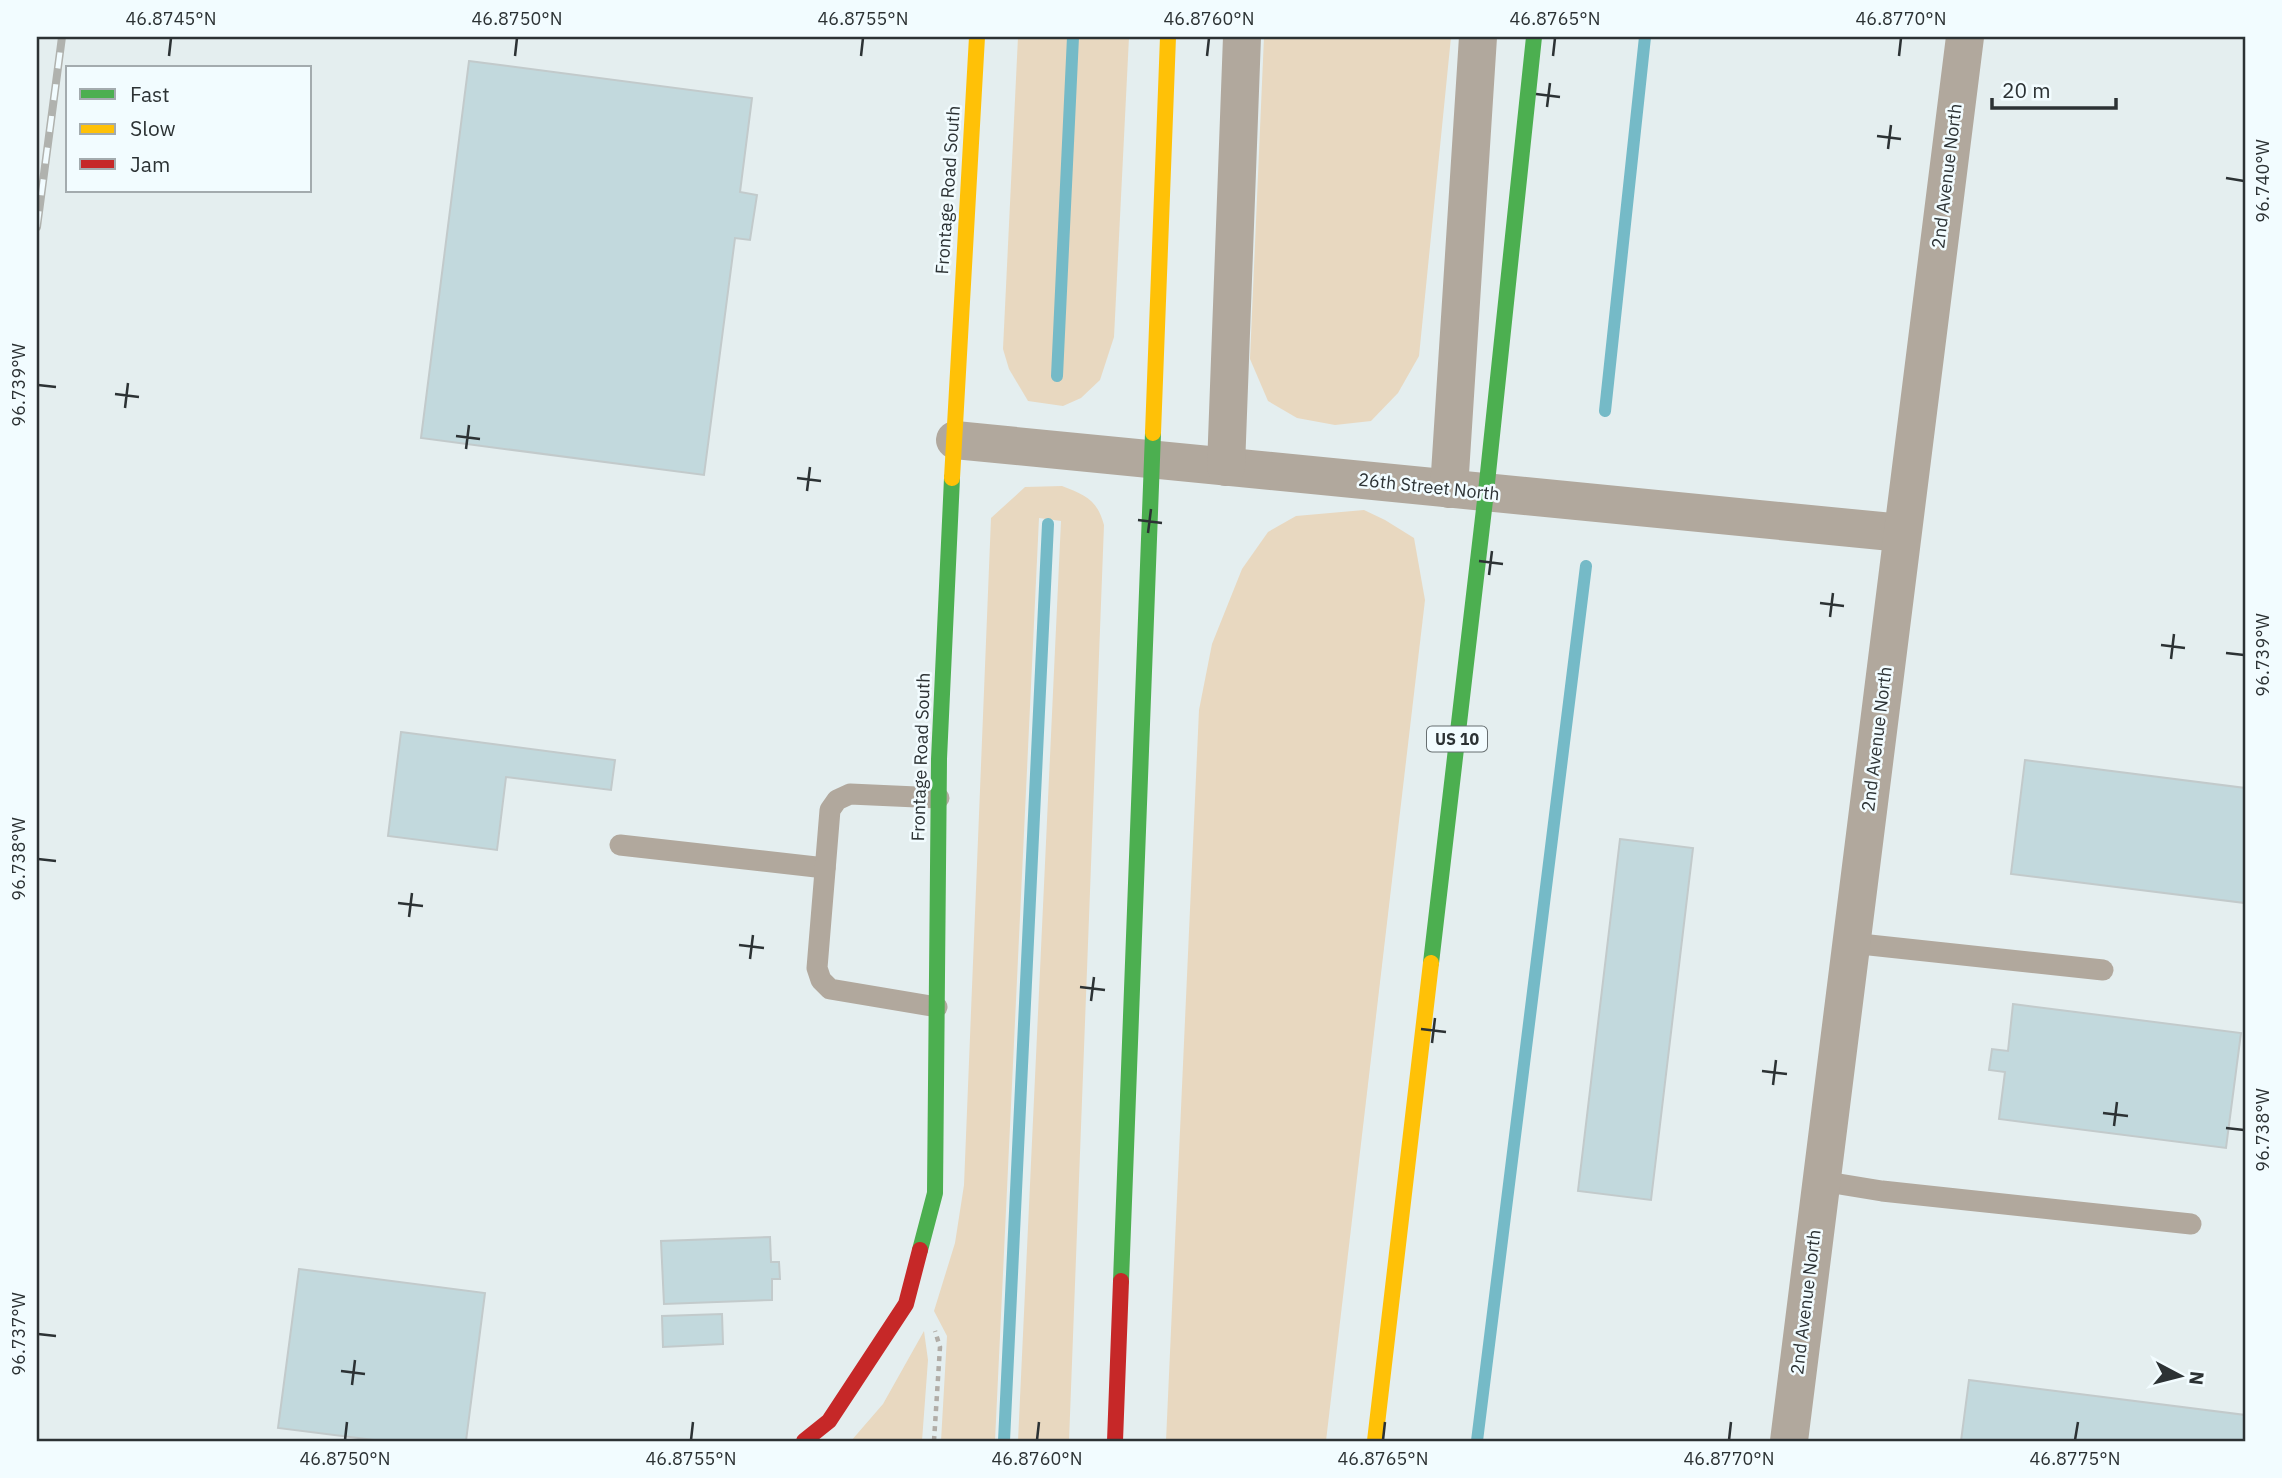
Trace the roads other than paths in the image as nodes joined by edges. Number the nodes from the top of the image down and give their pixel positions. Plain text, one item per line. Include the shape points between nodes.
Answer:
1 (977, 37) edge
2 (1168, 37) edge
3 (1242, 37) edge
4 (1478, 37) edge
5 (1534, 37) edge
6 (1965, 37) edge
7 (955, 440) junction
8 (1151, 460) junction
9 (1226, 467) junction
10 (1467, 491) junction
11 (1902, 533) junction
12 (939, 798) junction
13 (620, 845) dead end
14 (825, 868) junction
15 (1851, 943) junction
16 (2103, 970) dead end
17 (937, 1007) junction
18 (1821, 1181) junction
19 (2191, 1224) dead end
20 (804, 1441) edge
21 (1115, 1441) edge
22 (1375, 1441) edge
23 (1788, 1441) edge

1 - 7 main road, Frontage Road South
2 - 8 main road
3 - 9 street
4 - 10 street
5 - 10 main road, US 10
6 - 11 street, 2nd Avenue North
7 - 8 street, 26th Street North
7 - 12 main road, Frontage Road South
8 - 9 street, 26th Street North
8 - 21 main road
9 - 10 street, 26th Street North
10 - 11 street, 26th Street North
10 - 22 main road, US 10
11 - 15 street, 2nd Avenue North
12 - 14 lane via 850,794 836,800
12 - 17 main road, Frontage Road South
13 - 14 lane
14 - 17 lane via 817,968 821,980 830,989
15 - 16 lane
15 - 18 street, 2nd Avenue North
17 - 20 main road, Frontage Road South via 935,1194 905,1304 829,1421
18 - 19 lane
18 - 23 street, 2nd Avenue North

